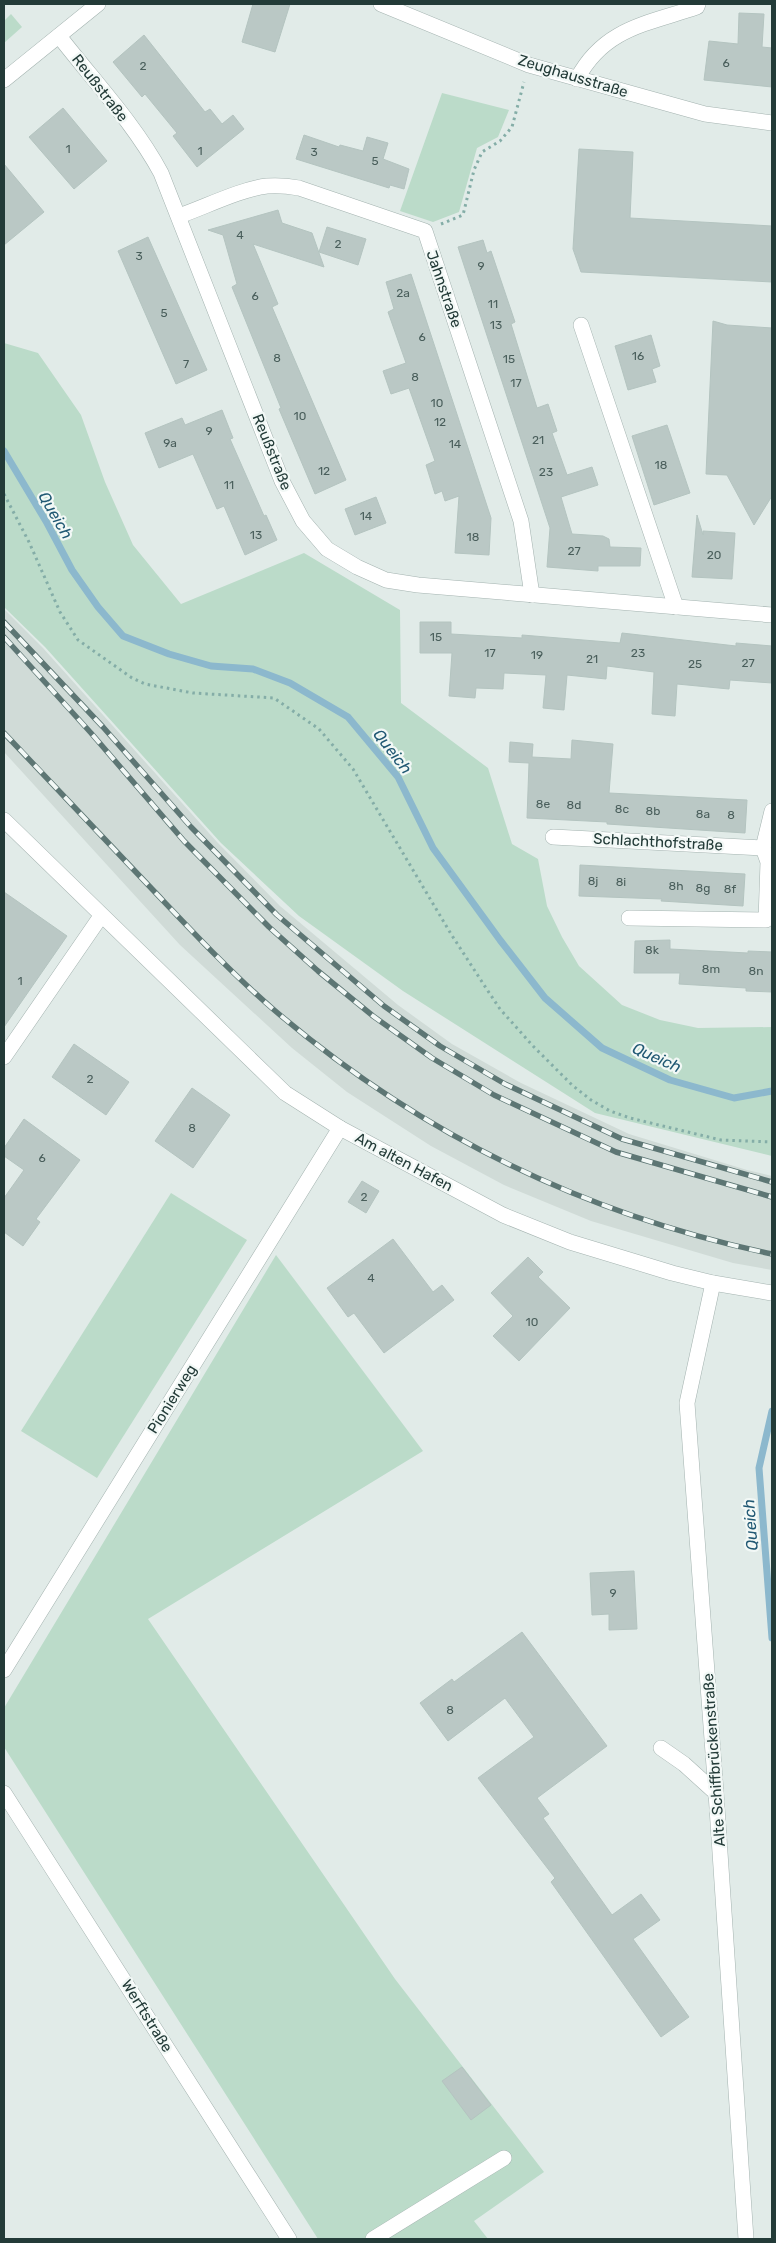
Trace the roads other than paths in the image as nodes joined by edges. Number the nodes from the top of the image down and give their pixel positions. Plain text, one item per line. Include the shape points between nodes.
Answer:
1 (98, 4) edge
2 (381, 4) edge
3 (698, 4) edge
4 (58, 36) junction
5 (578, 79) junction
6 (4, 80) edge
7 (772, 123) edge
8 (179, 216) junction
9 (581, 324) dead end
10 (532, 595) junction
11 (676, 607) junction
12 (772, 615) edge
13 (772, 811) edge
14 (4, 820) edge
15 (553, 836) dead end
16 (763, 848) junction
17 (101, 916) junction
18 (629, 918) dead end
19 (4, 1057) edge
20 (340, 1128) junction
21 (713, 1283) junction
22 (772, 1292) edge
23 (4, 1670) edge
24 (661, 1748) dead end
25 (4, 1793) edge
26 (716, 1793) junction
27 (504, 2158) dead end
28 (288, 2239) edge
29 (373, 2239) edge
30 (746, 2239) edge

1 - 4 street
2 - 5 street, Zeughausstraße via 529,64
3 - 5 street via 613,37 591,57
4 - 6 street
4 - 8 street, Reußstraße via 152,155
5 - 7 street, Zeughausstraße via 705,114
8 - 10 street, Reußstraße via 282,482 303,521 327,549 386,580
8 - 10 street, Jahnstraße via 266,186 281,186 298,188 425,231 521,521
9 - 11 street
10 - 11 street, Reußstraße
11 - 12 street, Reußstraße
13 - 16 street
14 - 17 street, Am alten Hafen
15 - 16 street, Schlachthofstraße
16 - 18 street via 768,862 766,920
17 - 19 street
17 - 20 street, Am alten Hafen via 285,1093
20 - 21 street, Am alten Hafen via 503,1215 570,1242
20 - 23 street, Pionierweg
21 - 22 street, Am alten Hafen
21 - 26 street, Alte Schiffbrückenstraße via 687,1403
24 - 26 street
25 - 28 street, Werftstraße
26 - 30 street, Alte Schiffbrückenstraße
27 - 29 street

